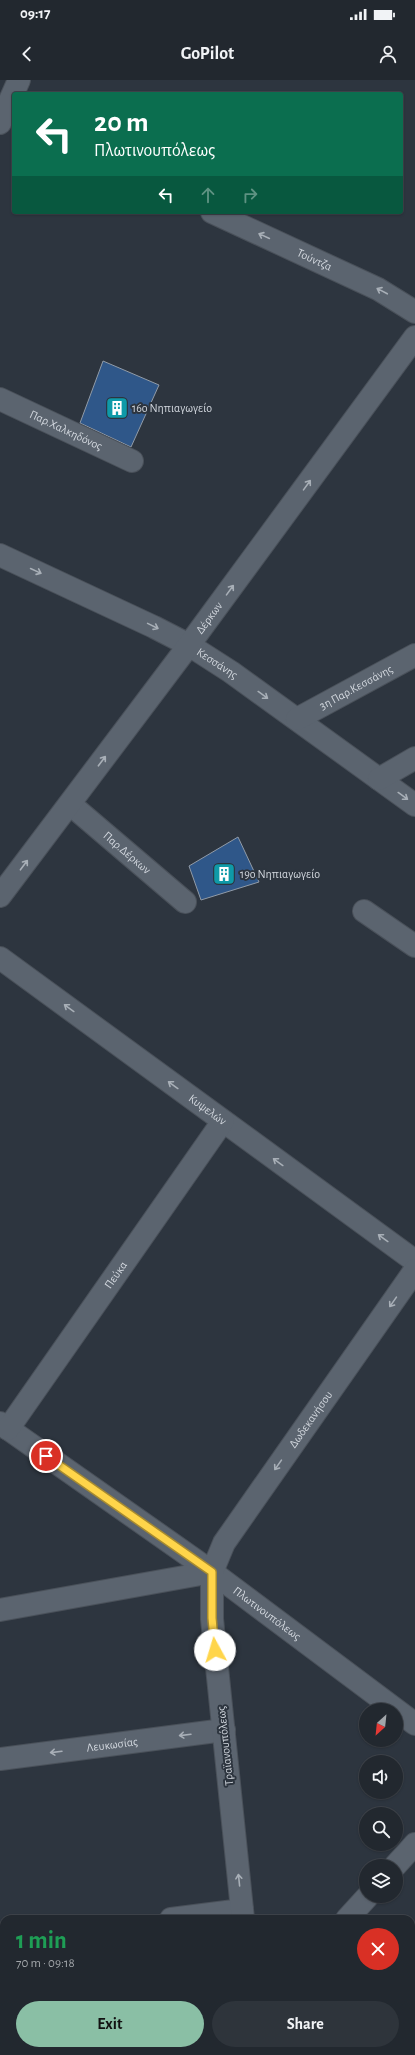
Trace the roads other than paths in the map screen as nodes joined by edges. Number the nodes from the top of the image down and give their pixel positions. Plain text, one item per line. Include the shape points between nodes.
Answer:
1 (19, 80) edge
2 (14, 92) edge
3 (12, 98) edge
4 (4, 118) edge
5 (216, 214) edge
6 (415, 312) edge
7 (415, 336) edge
8 (0, 399) edge
9 (132, 460) dead end
10 (0, 555) edge
11 (190, 645) junction
12 (415, 655) edge
13 (297, 719) junction
14 (415, 758) edge
15 (379, 779) junction
16 (70, 804) junction
17 (415, 805) edge
18 (0, 896) edge
19 (185, 902) dead end
20 (364, 911) dead end
21 (415, 946) edge
22 (0, 958) edge
23 (223, 1121) junction
24 (415, 1261) edge
25 (415, 1270) edge
26 (4, 1426) edge
27 (212, 1572) junction
28 (0, 1610) edge
29 (415, 1724) edge
30 (224, 1730) junction
31 (0, 1759) edge
32 (415, 1844) edge
33 (401, 1859) edge
34 (362, 1903) edge
35 (242, 1914) edge
36 (228, 1915) edge
37 (351, 1915) edge

1 - 2 street
3 - 4 street
6 -> 5 street, Τούντζα via 378,289
11 -> 7 street, Δέρκων
8 - 9 street, Παρ.Χαλκηδόνος
10 -> 11 street, Κεσσάνης
11 -> 13 street, Κεσσάνης
16 -> 11 street, Δέρκων
12 - 13 street, 3η Παρ.Κεσσάνης
13 - 15 street, Κεσσάνης
14 - 15 street
15 -> 17 street, Κεσσάνης
18 -> 16 street, Δέρκων
16 - 19 street, Παρ.Δέρκων
20 - 21 street
23 -> 22 street, Κυψελών
24 -> 23 street, Κυψελών
23 - 26 street, Πεύκα
25 -> 27 street, Δωδεκανήσου via 224,1543
26 - 27 street, Πλωτινουπόλεως
27 - 28 street
27 - 29 street, Πλωτινουπόλεως
27 - 30 street, Τραϊανουπόλεως via 212,1618
30 -> 31 street, Λευκωσίας
35 -> 30 street, Τραϊανουπόλεως
32 - 33 street
34 - 37 street
35 - 36 street

